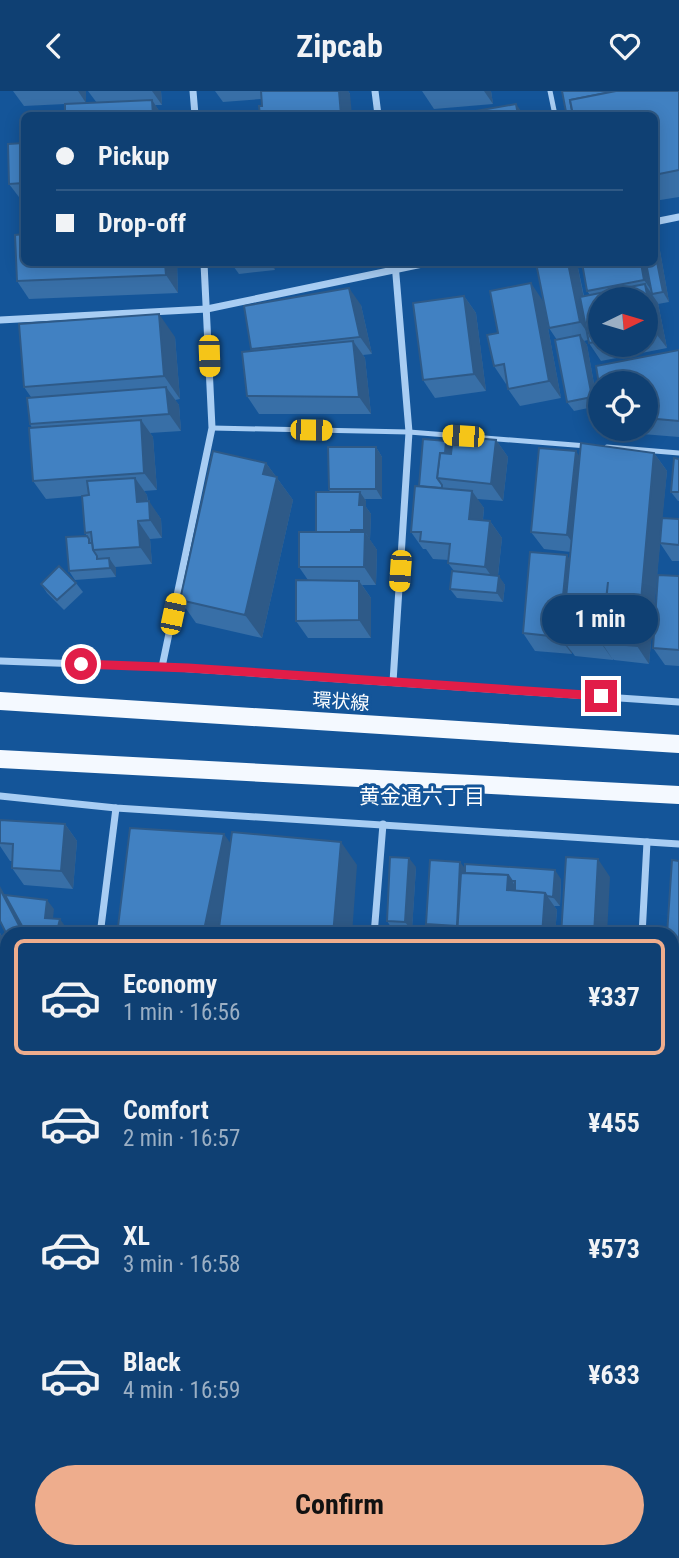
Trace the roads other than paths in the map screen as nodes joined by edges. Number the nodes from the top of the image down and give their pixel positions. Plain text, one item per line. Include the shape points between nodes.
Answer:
1 (193, 91) edge
2 (375, 91) edge
3 (550, 91) edge
4 (195, 112) edge
5 (377, 112) edge
6 (554, 112) edge
7 (679, 217) edge
8 (658, 221) edge
9 (204, 266) edge
10 (391, 266) edge
11 (395, 266) edge
12 (208, 309) junction
13 (0, 320) edge
14 (212, 428) junction
15 (410, 432) junction
16 (679, 453) edge
17 (0, 661) edge
18 (162, 667) junction
19 (393, 682) junction
20 (0, 701) edge
21 (679, 702) edge
22 (679, 744) edge
23 (0, 759) edge
24 (679, 795) edge
25 (0, 796) edge
26 (116, 808) junction
27 (383, 824) junction
28 (647, 842) junction
29 (679, 844) edge
30 (101, 927) edge
31 (375, 927) edge
32 (642, 927) edge

1 - 4 street
2 - 5 street
3 - 6 lane
7 - 8 street
9 - 12 street
10 - 12 street
11 - 15 street
12 - 13 street
12 - 14 street
14 - 15 lane
14 - 18 street
15 - 16 lane
15 - 19 street
17 - 18 street
18 - 19 street
19 - 21 street
20 - 22 main road, 環状線
23 - 24 main road
25 - 26 street
26 - 27 street
26 - 30 street
27 - 28 street
27 - 31 street
28 - 29 street
28 - 32 street

